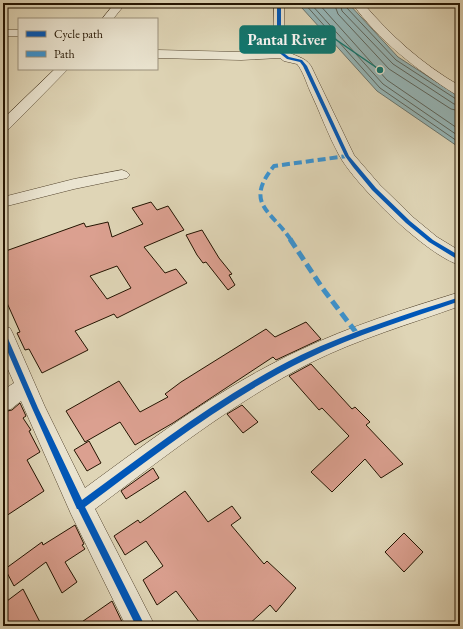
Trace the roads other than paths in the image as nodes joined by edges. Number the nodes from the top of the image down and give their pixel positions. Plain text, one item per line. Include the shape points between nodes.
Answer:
1 (121, 3) edge
2 (279, 3) edge
3 (357, 3) edge
4 (108, 18) edge
5 (3, 33) edge
6 (18, 33) edge
7 (158, 54) edge
8 (283, 54) junction
9 (61, 70) edge
10 (460, 91) edge
11 (3, 127) edge
12 (122, 175) dead end
13 (3, 202) edge
14 (460, 259) edge
15 (460, 299) edge
16 (3, 334) edge
17 (25, 387) junction
18 (3, 402) edge
19 (80, 506) junction
20 (141, 626) edge

1 - 4 street
2 - 8 street via 279,51
3 - 10 street via 383,33 433,75
5 - 6 street
7 - 8 street
8 - 14 street via 305,66 347,156 374,189 431,241
9 - 11 street
12 - 13 street
15 - 19 street via 331,344 297,360 246,388 173,437
16 - 17 street
17 - 18 street
17 - 19 street
19 - 20 street

